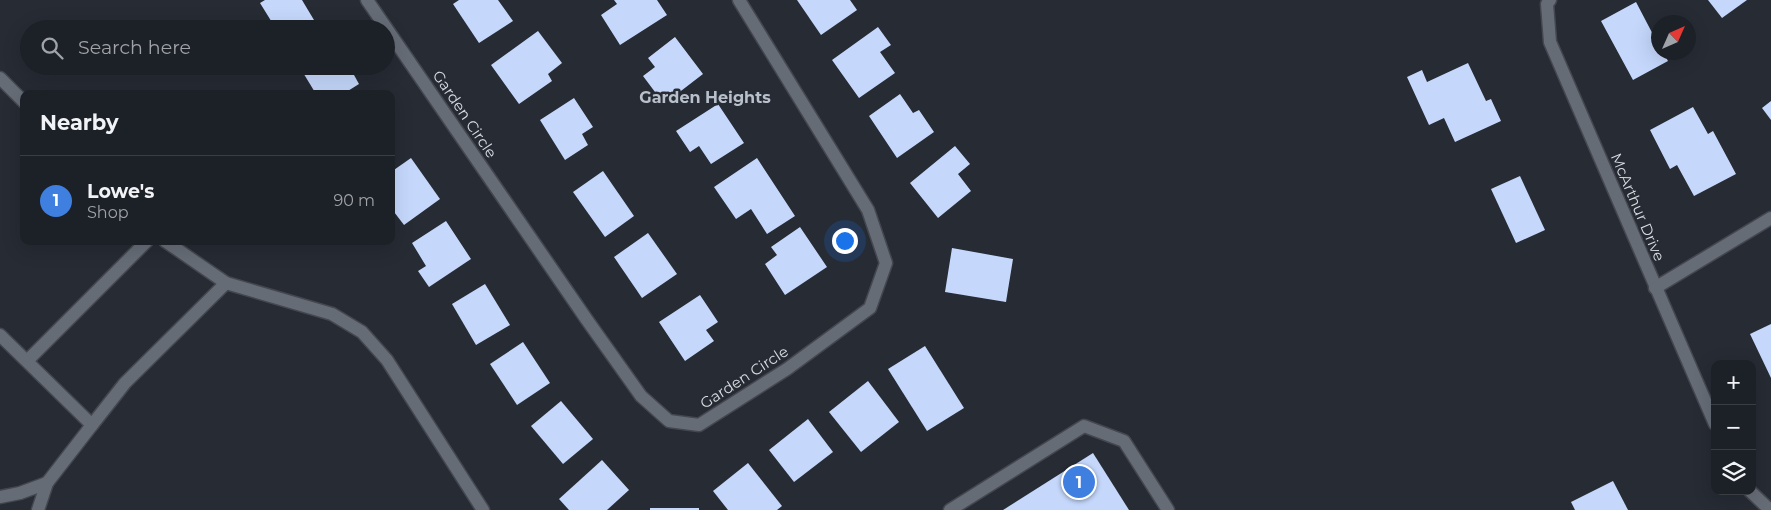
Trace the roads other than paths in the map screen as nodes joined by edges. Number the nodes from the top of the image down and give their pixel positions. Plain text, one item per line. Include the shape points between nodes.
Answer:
1 (367, 0) edge
2 (739, 0) edge
3 (1550, 0) edge
4 (381, 20) edge
5 (395, 41) edge
6 (0, 78) edge
7 (20, 98) edge
8 (1771, 218) edge
9 (143, 245) edge
10 (171, 245) edge
11 (226, 282) junction
12 (1655, 288) junction
13 (0, 335) edge
14 (27, 361) junction
15 (1711, 415) edge
16 (92, 426) junction
17 (48, 483) junction
18 (1754, 495) edge
19 (0, 498) edge
20 (38, 510) edge
21 (483, 510) edge
22 (950, 510) edge
23 (1168, 510) edge
24 (1770, 510) edge

1 - 4 street, Garden Circle
2 - 5 street, Garden Circle via 868,210 886,262 870,308 787,369 699,426 668,421 641,396
3 - 12 street, McArthur Drive via 1547,4 1550,42
6 - 7 street
8 - 12 street
9 - 14 street
10 - 11 street
11 - 16 street via 125,383
11 - 21 street via 332,314 362,332 387,360
12 - 15 street, McArthur Drive
13 - 14 street
14 - 16 street
16 - 17 street
17 - 19 street
17 - 20 street
18 - 24 street
22 - 23 street via 1084,426 1124,441

